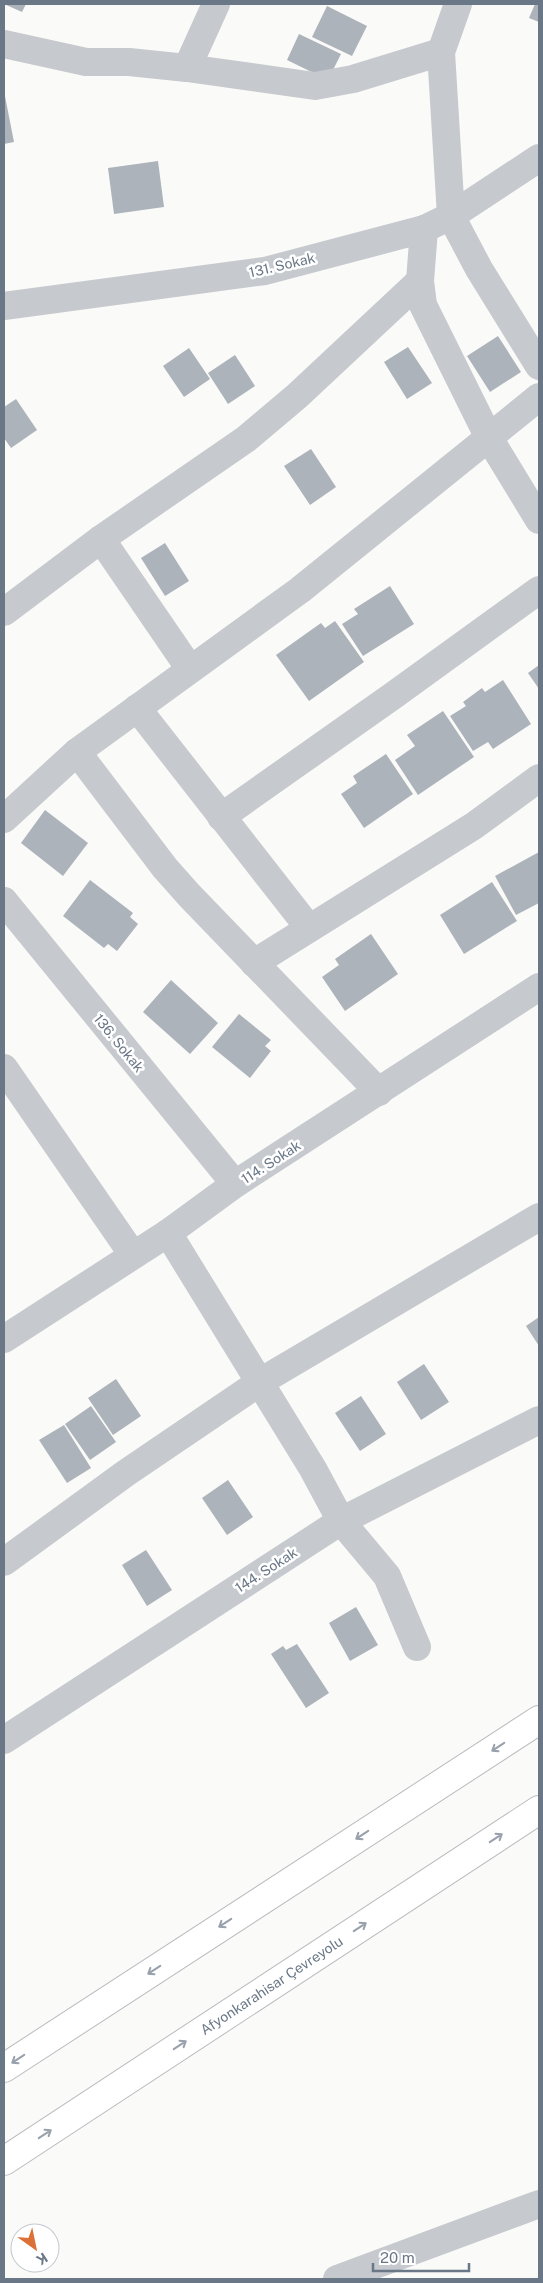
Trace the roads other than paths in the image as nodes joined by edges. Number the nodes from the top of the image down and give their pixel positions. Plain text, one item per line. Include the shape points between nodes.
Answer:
1 (216, 4) edge
2 (458, 4) edge
3 (4, 44) edge
4 (441, 52) junction
5 (187, 68) junction
6 (539, 158) edge
7 (451, 216) junction
8 (424, 229) junction
9 (420, 281) junction
10 (4, 306) edge
11 (539, 366) edge
12 (539, 397) edge
13 (488, 438) junction
14 (539, 520) edge
15 (101, 539) junction
16 (539, 590) edge
17 (4, 612) edge
18 (190, 669) junction
19 (137, 708) junction
20 (77, 752) junction
21 (539, 778) edge
22 (221, 817) junction
23 (4, 819) edge
24 (4, 901) edge
25 (309, 928) junction
26 (254, 963) junction
27 (539, 987) edge
28 (7, 1080) edge
29 (379, 1092) junction
30 (235, 1184) junction
31 (539, 1217) edge
32 (168, 1233) junction
33 (133, 1255) junction
34 (4, 1339) edge
35 (260, 1382) junction
36 (539, 1420) edge
37 (341, 1521) junction
38 (4, 1562) edge
39 (417, 1647) dead end
40 (539, 1720) edge
41 (4, 1740) edge
42 (539, 1810) edge
43 (4, 2068) edge
44 (4, 2161) edge
45 (539, 2204) edge
46 (371, 2273) edge
47 (337, 2279) edge

1 - 5 street
2 - 4 street
3 - 5 street via 86,62 129,62
4 - 5 street via 353,79 315,86
4 - 7 street
6 - 7 street, 131. Sokak
7 - 8 street, 131. Sokak
7 - 11 street
8 - 9 street
8 - 10 street, 131. Sokak via 265,271
9 - 13 street via 423,306
9 - 15 street via 246,439
12 - 13 street
13 - 14 street
13 - 18 street via 300,590
15 - 17 street
15 - 18 street
16 - 22 street
18 - 19 street
19 - 20 street
19 - 22 street
20 - 23 street
20 - 26 street via 165,868
21 - 25 street via 475,825
22 - 25 street
24 - 30 street, 136. Sokak
25 - 26 street
26 - 29 street
27 - 29 street, 114. Sokak
28 - 33 street
29 - 30 street, 114. Sokak
30 - 32 street, 114. Sokak
31 - 35 street
32 - 33 street, 114. Sokak
32 - 35 street
33 - 34 street, 114. Sokak
35 - 37 street
35 - 38 street via 126,1473
36 - 37 street, 144. Sokak
37 - 39 street via 387,1576
37 - 41 street, 144. Sokak
40 -> 43 highway
44 -> 42 highway, Afyonkarahisar Çevreyolu
45 - 46 street
46 - 47 street

